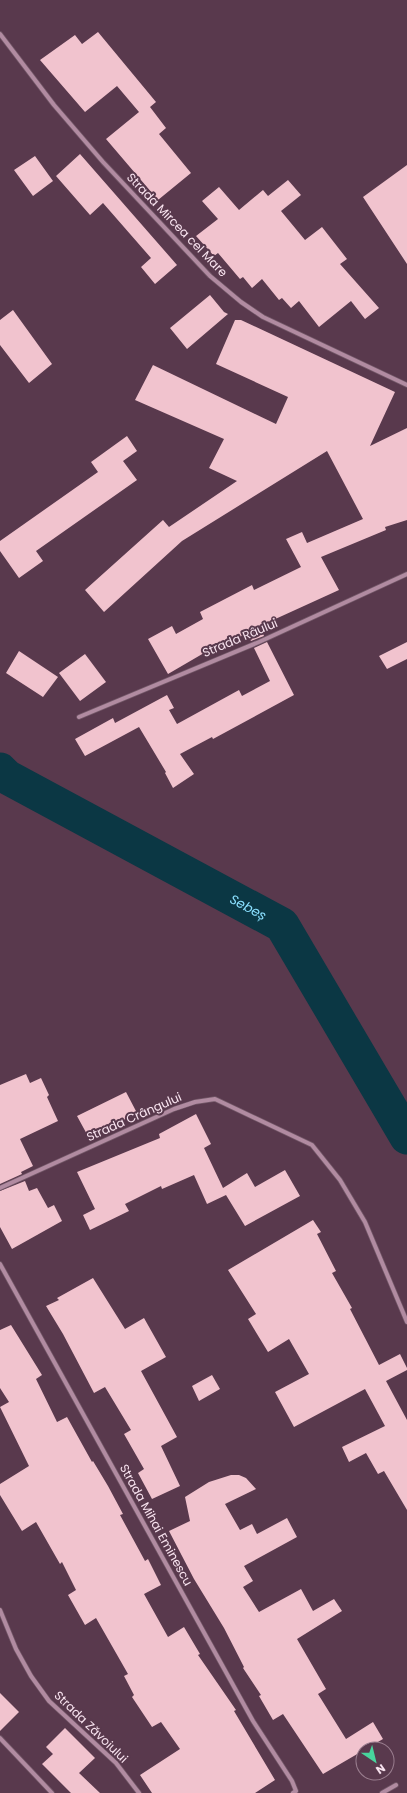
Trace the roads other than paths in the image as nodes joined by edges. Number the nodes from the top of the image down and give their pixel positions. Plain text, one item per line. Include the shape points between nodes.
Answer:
1 (0, 34) edge
2 (407, 384) edge
3 (407, 574) edge
4 (79, 717) dead end
5 (0, 1188) edge
6 (0, 1264) edge
7 (407, 1322) edge
8 (0, 1610) edge
9 (0, 1738) edge
10 (396, 1785) dead end
11 (295, 1792) edge
12 (52, 1793) edge
13 (139, 1793) edge
14 (382, 1793) edge

1 - 2 street, Strada Mircea cel Mare via 54,105 103,162 210,276 263,317
3 - 4 street, Strada Râului via 259,642
5 - 7 street, Strada Crângului via 174,1108 215,1099 312,1144 340,1180 365,1222
6 - 11 street, Strada Mihai Eminescu via 253,1721 292,1781
8 - 13 street, Strada Zăvoiului via 16,1649 49,1701 116,1763
9 - 12 street
10 - 14 street

